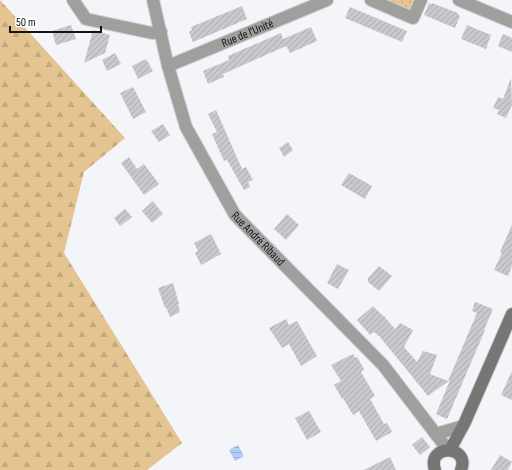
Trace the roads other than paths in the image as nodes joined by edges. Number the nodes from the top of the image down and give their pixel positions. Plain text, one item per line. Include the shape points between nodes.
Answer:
1 (73, 0) edge
2 (153, 0) edge
3 (327, 0) edge
4 (371, 0) edge
5 (421, 0) edge
6 (459, 0) edge
7 (512, 22) edge
8 (161, 32) junction
9 (168, 66) junction
10 (512, 314) edge
11 (463, 426) junction
12 (436, 434) junction
13 (436, 456) junction
14 (457, 459) edge
15 (435, 470) edge

1 - 8 street via 86,20 152,33
2 - 8 street, Rue André Ribaud
3 - 9 street, Rue de l'Unité
4 - 5 street via 413,18
6 - 7 street
8 - 9 street, Rue André Ribaud
9 - 12 street, Rue André Ribaud via 186,127 235,215 382,365
10 - 11 street
11 - 12 street
11 - 14 street
12 - 13 street
12 - 14 street, Rue André Ribaud
13 - 14 street via 439,453
13 - 15 street

